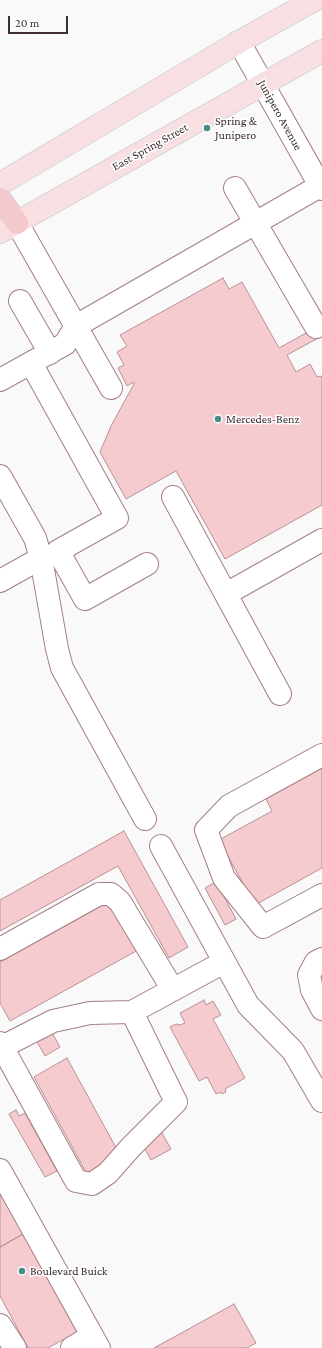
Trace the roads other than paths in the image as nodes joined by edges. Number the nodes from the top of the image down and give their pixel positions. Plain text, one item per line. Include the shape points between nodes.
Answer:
1 (314, 0) edge
2 (239, 42) junction
3 (322, 51) edge
4 (263, 85) junction
5 (0, 184) edge
6 (321, 187) edge
7 (236, 188) dead end
8 (0, 199) edge
9 (256, 224) junction
10 (8, 227) edge
11 (20, 301) dead end
12 (76, 326) junction
13 (320, 334) edge
14 (50, 352) junction
15 (31, 363) junction
16 (0, 380) edge
17 (112, 388) dead end
18 (0, 476) edge
19 (173, 497) dead end
20 (322, 540) edge
21 (41, 558) junction
22 (147, 564) dead end
23 (0, 581) edge
24 (226, 594) junction
25 (280, 694) dead end
26 (322, 755) edge
27 (145, 819) dead end
28 (161, 846) dead end
29 (322, 895) edge
30 (0, 949) edge
31 (322, 959) edge
32 (224, 962) junction
33 (173, 990) junction
34 (322, 1009) edge
35 (132, 1012) junction
36 (1, 1045) edge
37 (322, 1101) edge
38 (0, 1170) edge
39 (96, 1342) edge
40 (72, 1348) edge

1 - 2 main road
2 - 4 street, Junipero Avenue
2 - 5 main road
3 - 4 main road, East Spring Street
4 - 6 street, Junipero Avenue
4 - 10 main road, East Spring Street
6 - 9 street
7 - 9 street
8 - 10 highway
9 - 12 street
9 - 13 street
10 - 12 street
11 - 14 street
12 - 14 street via 65,344
12 - 17 street
14 - 15 street
15 - 16 street
15 - 22 street via 117,518 58,551 85,599
18 - 21 street via 35,538
19 - 24 street
20 - 24 street
21 - 23 street
21 - 27 street via 62,668
24 - 25 street
26 - 29 street via 229,806 206,830 224,878 262,927
28 - 32 street
30 - 33 street via 99,894 111,894 120,902
31 - 34 street via 316,962 309,975 312,990
32 - 33 street
32 - 37 street via 248,1005 293,1051
33 - 35 street
35 - 36 street via 90,1013 53,1021
35 - 36 street via 176,1102 108,1173 92,1184 76,1182
38 - 39 street
39 - 40 street

